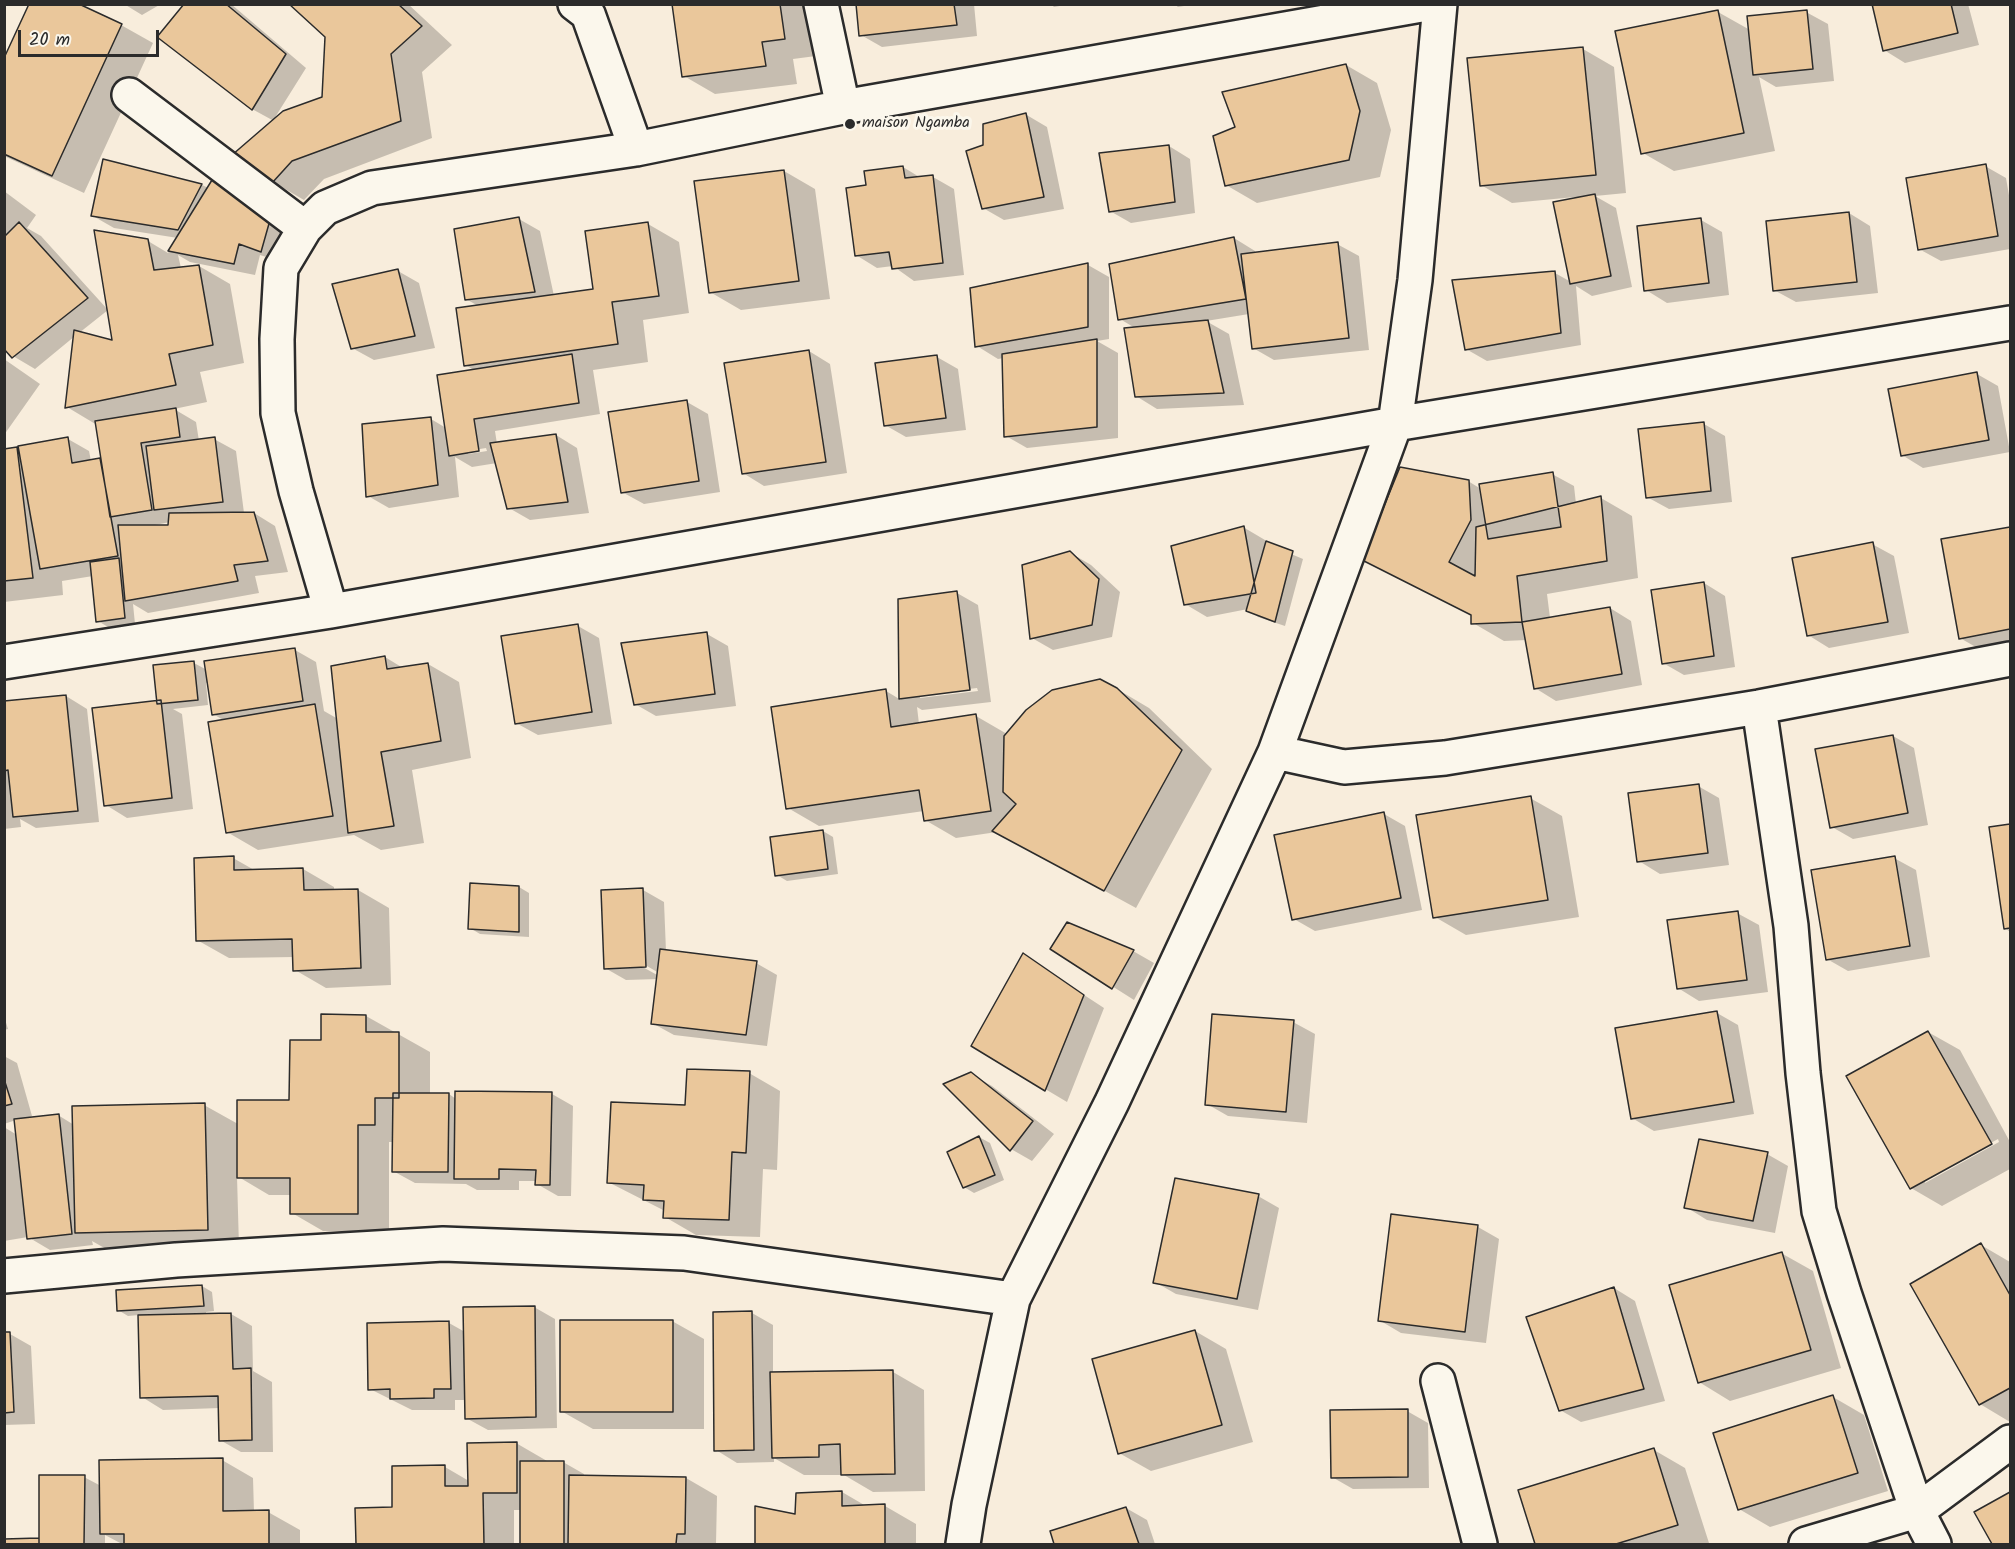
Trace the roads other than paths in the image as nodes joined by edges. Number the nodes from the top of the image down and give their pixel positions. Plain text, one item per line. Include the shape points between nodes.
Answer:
1 (575, 4) edge
2 (821, 4) edge
3 (1427, 4) edge
4 (1440, 4) edge
5 (129, 95) dead end
6 (843, 107) junction
7 (636, 149) junction
8 (305, 228) junction
9 (2010, 323) edge
10 (1395, 424) junction
11 (331, 611) junction
12 (2010, 659) edge
13 (4, 662) edge
14 (1759, 706) junction
15 (1275, 752) junction
16 (4, 1276) edge
17 (1013, 1299) junction
18 (1438, 1381) dead end
19 (2010, 1442) edge
20 (1917, 1511) junction
21 (963, 1545) edge
22 (1480, 1545) edge
23 (1806, 1545) edge
24 (1934, 1545) edge

1 - 7 street via 588,14
2 - 6 street
3 - 6 street
4 - 10 street via 1415,280
5 - 8 street
6 - 7 street
7 - 8 street via 372,188 325,208
8 - 11 street via 281,268 278,413
9 - 10 street
10 - 11 street
10 - 15 street
11 - 13 street
12 - 14 street
14 - 15 street via 1379,766 1344,767
14 - 20 street via 1791,926 1819,1210
15 - 17 street via 1112,1102
16 - 17 street via 176,1260 443,1244 684,1253
17 - 21 street
18 - 22 street
19 - 20 street
20 - 23 street
20 - 24 street

